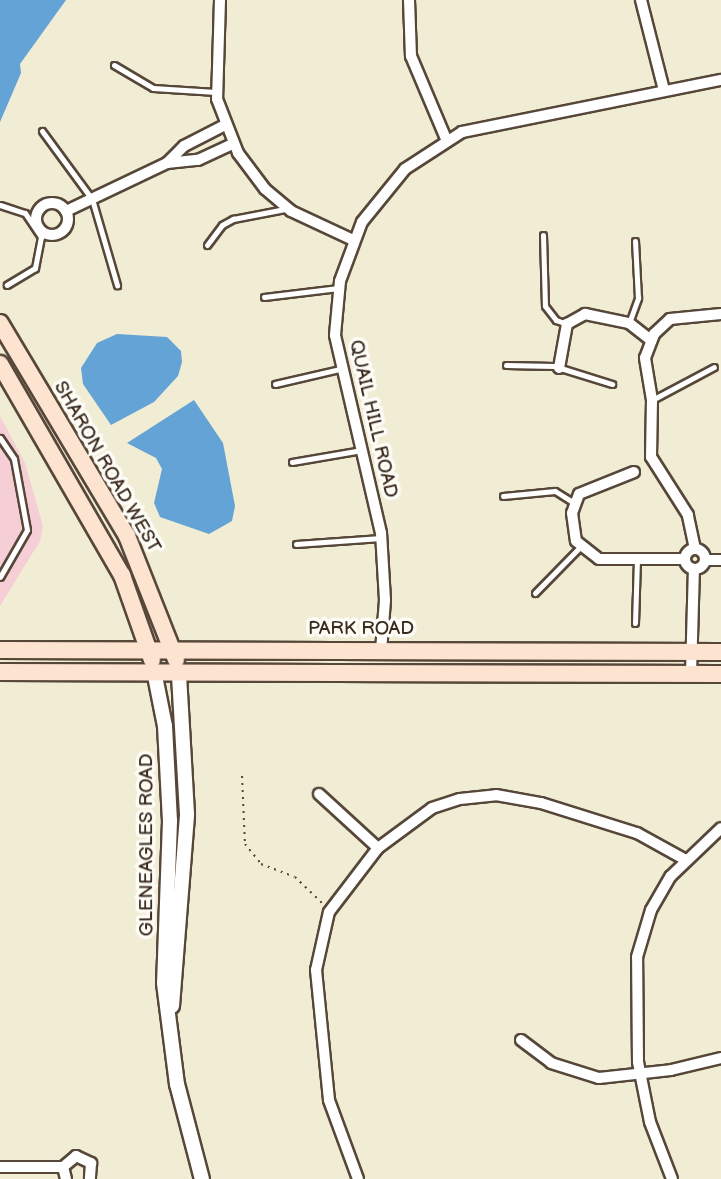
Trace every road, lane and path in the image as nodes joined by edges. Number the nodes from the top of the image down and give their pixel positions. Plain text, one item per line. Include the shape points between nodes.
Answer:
1 (220, 0) edge
2 (409, 0) edge
3 (641, 0) edge
4 (114, 65) dead end
5 (721, 80) edge
6 (664, 90) junction
7 (217, 92) junction
8 (225, 125) junction
9 (42, 131) dead end
10 (446, 139) junction
11 (233, 144) junction
12 (167, 163) junction
13 (92, 199) junction
14 (0, 205) edge
15 (288, 208) junction
16 (66, 211) junction
17 (37, 227) junction
18 (543, 235) dead end
19 (353, 240) junction
20 (635, 241) dead end
21 (207, 245) dead end
22 (7, 285) dead end
23 (117, 285) dead end
24 (338, 288) junction
25 (264, 297) dead end
26 (721, 314) edge
27 (0, 323) edge
28 (629, 323) junction
29 (567, 324) junction
30 (652, 340) junction
31 (0, 364) edge
32 (506, 365) dead end
33 (714, 367) dead end
34 (559, 368) junction
35 (340, 369) junction
36 (275, 384) dead end
37 (612, 384) dead end
38 (652, 400) junction
39 (0, 438) edge
40 (362, 450) junction
41 (292, 462) dead end
42 (634, 472) dead end
43 (503, 496) dead end
44 (574, 503) junction
45 (381, 538) junction
46 (296, 544) dead end
47 (580, 547) junction
48 (695, 549) junction
49 (685, 558) junction
50 (637, 559) junction
51 (705, 560) junction
52 (721, 561) edge
53 (694, 569) junction
54 (0, 577) edge
55 (535, 593) dead end
56 (635, 623) dead end
57 (0, 650) edge
58 (381, 651) junction
59 (692, 651) junction
60 (150, 652) junction
61 (174, 652) junction
62 (721, 652) edge
63 (0, 672) edge
64 (691, 674) junction
65 (721, 674) edge
66 (155, 676) junction
67 (180, 676) junction
68 (242, 776) dead end
69 (319, 794) dead end
70 (721, 828) edge
71 (378, 848) junction
72 (684, 859) junction
73 (330, 912) junction
74 (170, 1015) junction
75 (521, 1040) dead end
76 (721, 1058) edge
77 (640, 1074) junction
78 (0, 1167) edge
79 (63, 1167) junction
80 (65, 1179) edge
81 (90, 1179) edge
82 (202, 1179) edge
83 (358, 1179) edge
84 (671, 1179) edge

1 - 7 street
2 - 10 street via 415,73
3 - 6 street
4 - 7 lane via 153,88
5 - 6 street, QUAIL HILL ROAD
6 - 10 street, QUAIL HILL ROAD via 480,126
7 - 8 street
8 - 11 street
8 - 12 street via 196,138
9 - 13 lane
10 - 19 street, QUAIL HILL ROAD via 394,179
11 - 12 street via 198,160
11 - 15 street via 250,172
12 - 13 street
13 - 16 street
13 - 23 lane
14 - 17 lane via 25,213
15 - 19 street
15 - 21 lane via 233,219 222,225
16 - 17 street via 67,224 59,234 47,235
16 - 17 street via 56,203 44,204 36,214
17 - 22 lane via 41,248 35,268
18 - 29 lane via 545,306 556,320
19 - 24 street, QUAIL HILL ROAD
20 - 28 lane via 638,298
24 - 25 lane
24 - 35 street, QUAIL HILL ROAD via 335,335
26 - 30 street via 670,319
27 - 61 main road, SHARON ROAD WEST via 127,536
28 - 29 street via 585,314
28 - 30 street
29 - 34 street
30 - 38 street via 645,358
31 - 60 main road, SHARON ROAD WEST via 122,575
32 - 34 lane
33 - 38 lane
34 - 37 lane
35 - 36 lane
35 - 40 street, QUAIL HILL ROAD
38 - 48 street via 652,457 688,515
39 - 54 lane via 14,459 27,530
40 - 41 lane
40 - 45 street, QUAIL HILL ROAD
42 - 44 street via 586,488
43 - 44 lane via 555,491
44 - 47 street via 572,526
45 - 46 lane
45 - 58 street, QUAIL HILL ROAD via 385,600
47 - 50 street via 599,559
47 - 55 lane
48 - 49 street
48 - 51 street
49 - 50 street
49 - 53 street
50 - 56 lane
51 - 52 street
51 - 53 street
53 - 59 street
57 - 60 main road, PARK ROAD
58 - 59 main road, PARK ROAD
58 - 61 main road, PARK ROAD
59 - 62 main road, PARK ROAD
59 - 64 street
60 - 61 main road, PARK ROAD
60 - 66 main road, SHARON ROAD WEST
61 - 67 main road, SHARON ROAD WEST
63 - 66 main road
64 - 65 main road
64 - 67 main road
66 - 67 main road
66 - 74 street, GLENEAGLES ROAD via 165,726 170,821 164,983
67 - 74 street, GLENEAGLES ROAD via 187,814
68 - 73 path via 245,844 261,864 308,887
69 - 71 street
70 - 72 street
71 - 72 street via 432,808 496,795 541,803 637,833
71 - 73 street
72 - 77 street via 652,910 637,957
73 - 83 street via 316,970 323,1066 337,1129
74 - 82 street, GLENEAGLES ROAD via 177,1084
75 - 77 street via 575,1074
76 - 77 street
77 - 84 street via 650,1122
78 - 79 street
79 - 80 street
79 - 81 street via 70,1158 82,1156 90,1163

